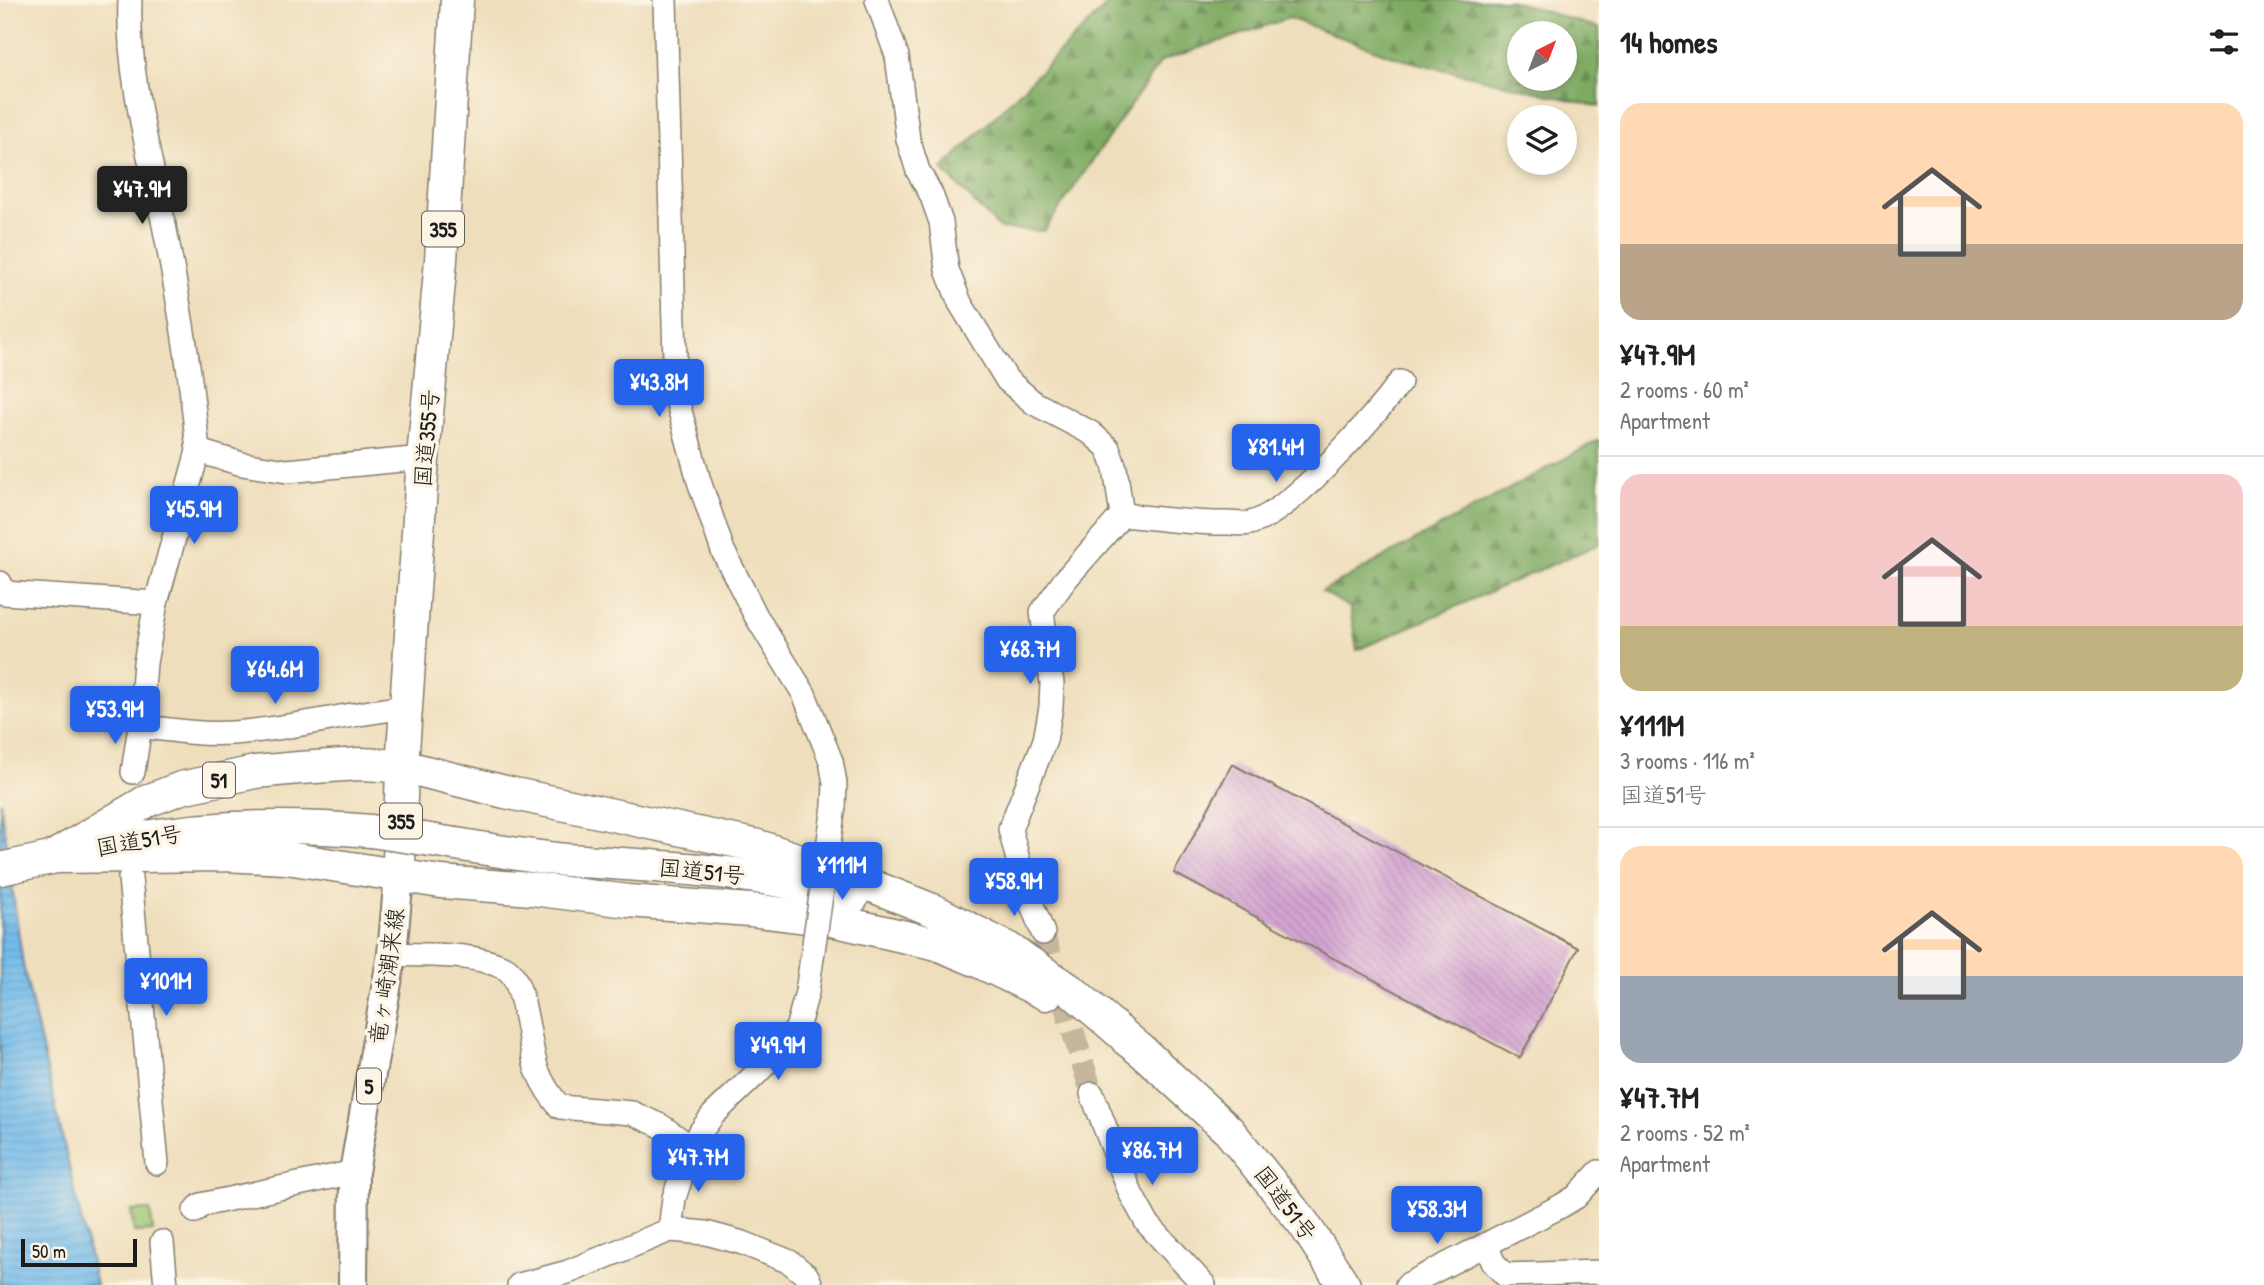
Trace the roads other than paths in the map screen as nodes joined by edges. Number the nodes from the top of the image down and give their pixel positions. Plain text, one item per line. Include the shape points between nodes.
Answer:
1 (130, 0) edge
2 (457, 0) edge
3 (665, 0) edge
4 (877, 0) edge
5 (1401, 382) dead end
6 (198, 451) junction
7 (423, 458) junction
8 (1122, 515) junction
9 (0, 583) edge
10 (156, 603) junction
11 (408, 707) junction
12 (140, 726) junction
13 (402, 766) junction
14 (133, 772) dead end
15 (49, 858) junction
16 (0, 869) edge
17 (399, 875) junction
18 (130, 878) dead end
19 (1043, 933) tunnel mouth
20 (391, 954) junction
21 (1143, 1052) junction
22 (1092, 1094) tunnel mouth
23 (692, 1148) junction
24 (157, 1163) dead end
25 (354, 1172) junction
26 (1599, 1172) edge
27 (195, 1211) dead end
28 (670, 1230) junction
29 (162, 1242) dead end
30 (1487, 1246) junction
31 (1599, 1272) edge
32 (166, 1285) edge
33 (354, 1285) edge
34 (519, 1285) edge
35 (811, 1285) edge
36 (1204, 1285) edge
37 (1344, 1285) edge
38 (1407, 1285) edge

1 - 6 street via 129,27 141,113 187,358
2 - 7 highway, 国道355号 / 355
3 - 23 street, bridge via 676,396 723,551 804,694 835,783 807,992 797,1029 713,1115
4 - 8 street via 897,57 908,139 941,222 947,270 960,303 1007,380 1034,403 1091,433 1108,448
5 - 8 street via 1296,495 1268,516 1250,523 1209,523
6 - 7 street via 287,471
6 - 10 street
7 - 11 highway, 国道355号 / 355
8 - 19 street via 1042,612 1051,708 1045,740 1010,829
9 - 10 street via 4,593
10 - 12 street
11 - 12 street via 232,733
11 - 13 highway, 国道355号 / 355
12 - 14 street
13 - 15 highway, 51 via 360,764 266,771 181,788 147,801
13 - 17 highway, 国道355号 / 355
13 - 21 highway, 51 via 758,846 848,876 934,911 1009,949 1073,992
15 - 16 highway, 国道51号 / 51
15 - 17 highway, 51 via 274,857
15 - 21 highway, 国道51号 / 51, bridge via 157,835 280,826 371,831 564,859 777,879 891,910 1003,960
17 - 20 main road, 竜ヶ崎潮来線 / 5
17 - 21 highway, 51 via 628,901 750,909 879,930 937,944 978,961 1049,996
18 - 24 street
20 - 23 street via 469,957 508,969 517,982 536,1068 560,1107 632,1113
20 - 25 main road, 竜ヶ崎潮来線 / 5
21 - 37 highway, 国道51号 / 51 via 1229,1131 1304,1224
22 - 36 street via 1136,1204 1154,1231
23 - 28 street via 674,1198
25 - 27 street via 201,1205
25 - 33 main road, 竜ヶ崎潮来線 / 5
26 - 30 street via 1576,1197
28 - 34 street via 568,1272
28 - 35 street via 743,1243 790,1262
29 - 32 street
30 - 31 street via 1505,1275
30 - 38 street

